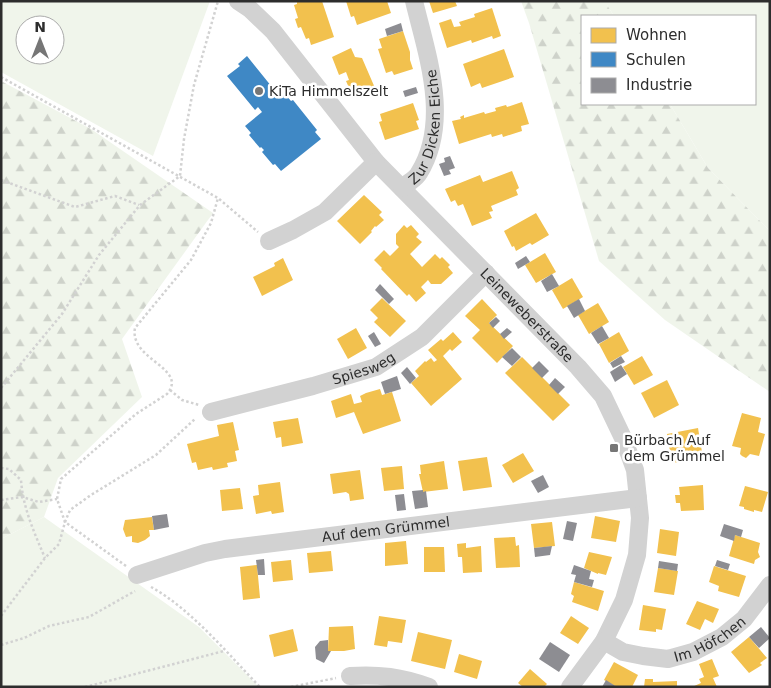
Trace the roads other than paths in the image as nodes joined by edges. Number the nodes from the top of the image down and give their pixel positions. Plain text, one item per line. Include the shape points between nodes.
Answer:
1 (238, 1) edge
2 (414, 1) edge
3 (376, 162) junction
4 (402, 188) junction
5 (269, 241) road end
6 (486, 273) junction
7 (206, 413) road end
8 (638, 498) junction
9 (139, 576) road end
10 (770, 585) edge
11 (604, 641) junction
12 (350, 676) road end
13 (429, 687) edge
14 (570, 687) edge

1 - 3 street, Leineweberstraße via 273,31
2 - 4 street, Zur Dicken Eiche via 430,69 435,128 418,174
3 - 4 street, Leineweberstraße
3 - 5 street via 325,212
4 - 6 street, Leineweberstraße
6 - 7 street, Spiesweg via 422,337 376,367
6 - 8 street, Leineweberstraße via 603,396 635,470
8 - 9 street, Auf dem Grümmel via 225,548
8 - 11 street, Leineweberstraße via 637,555 624,600
10 - 11 street, Im Höfchen via 744,619 722,637 693,652 668,659 643,656 623,652
11 - 14 street, Leineweberstraße
12 - 13 street via 385,675

